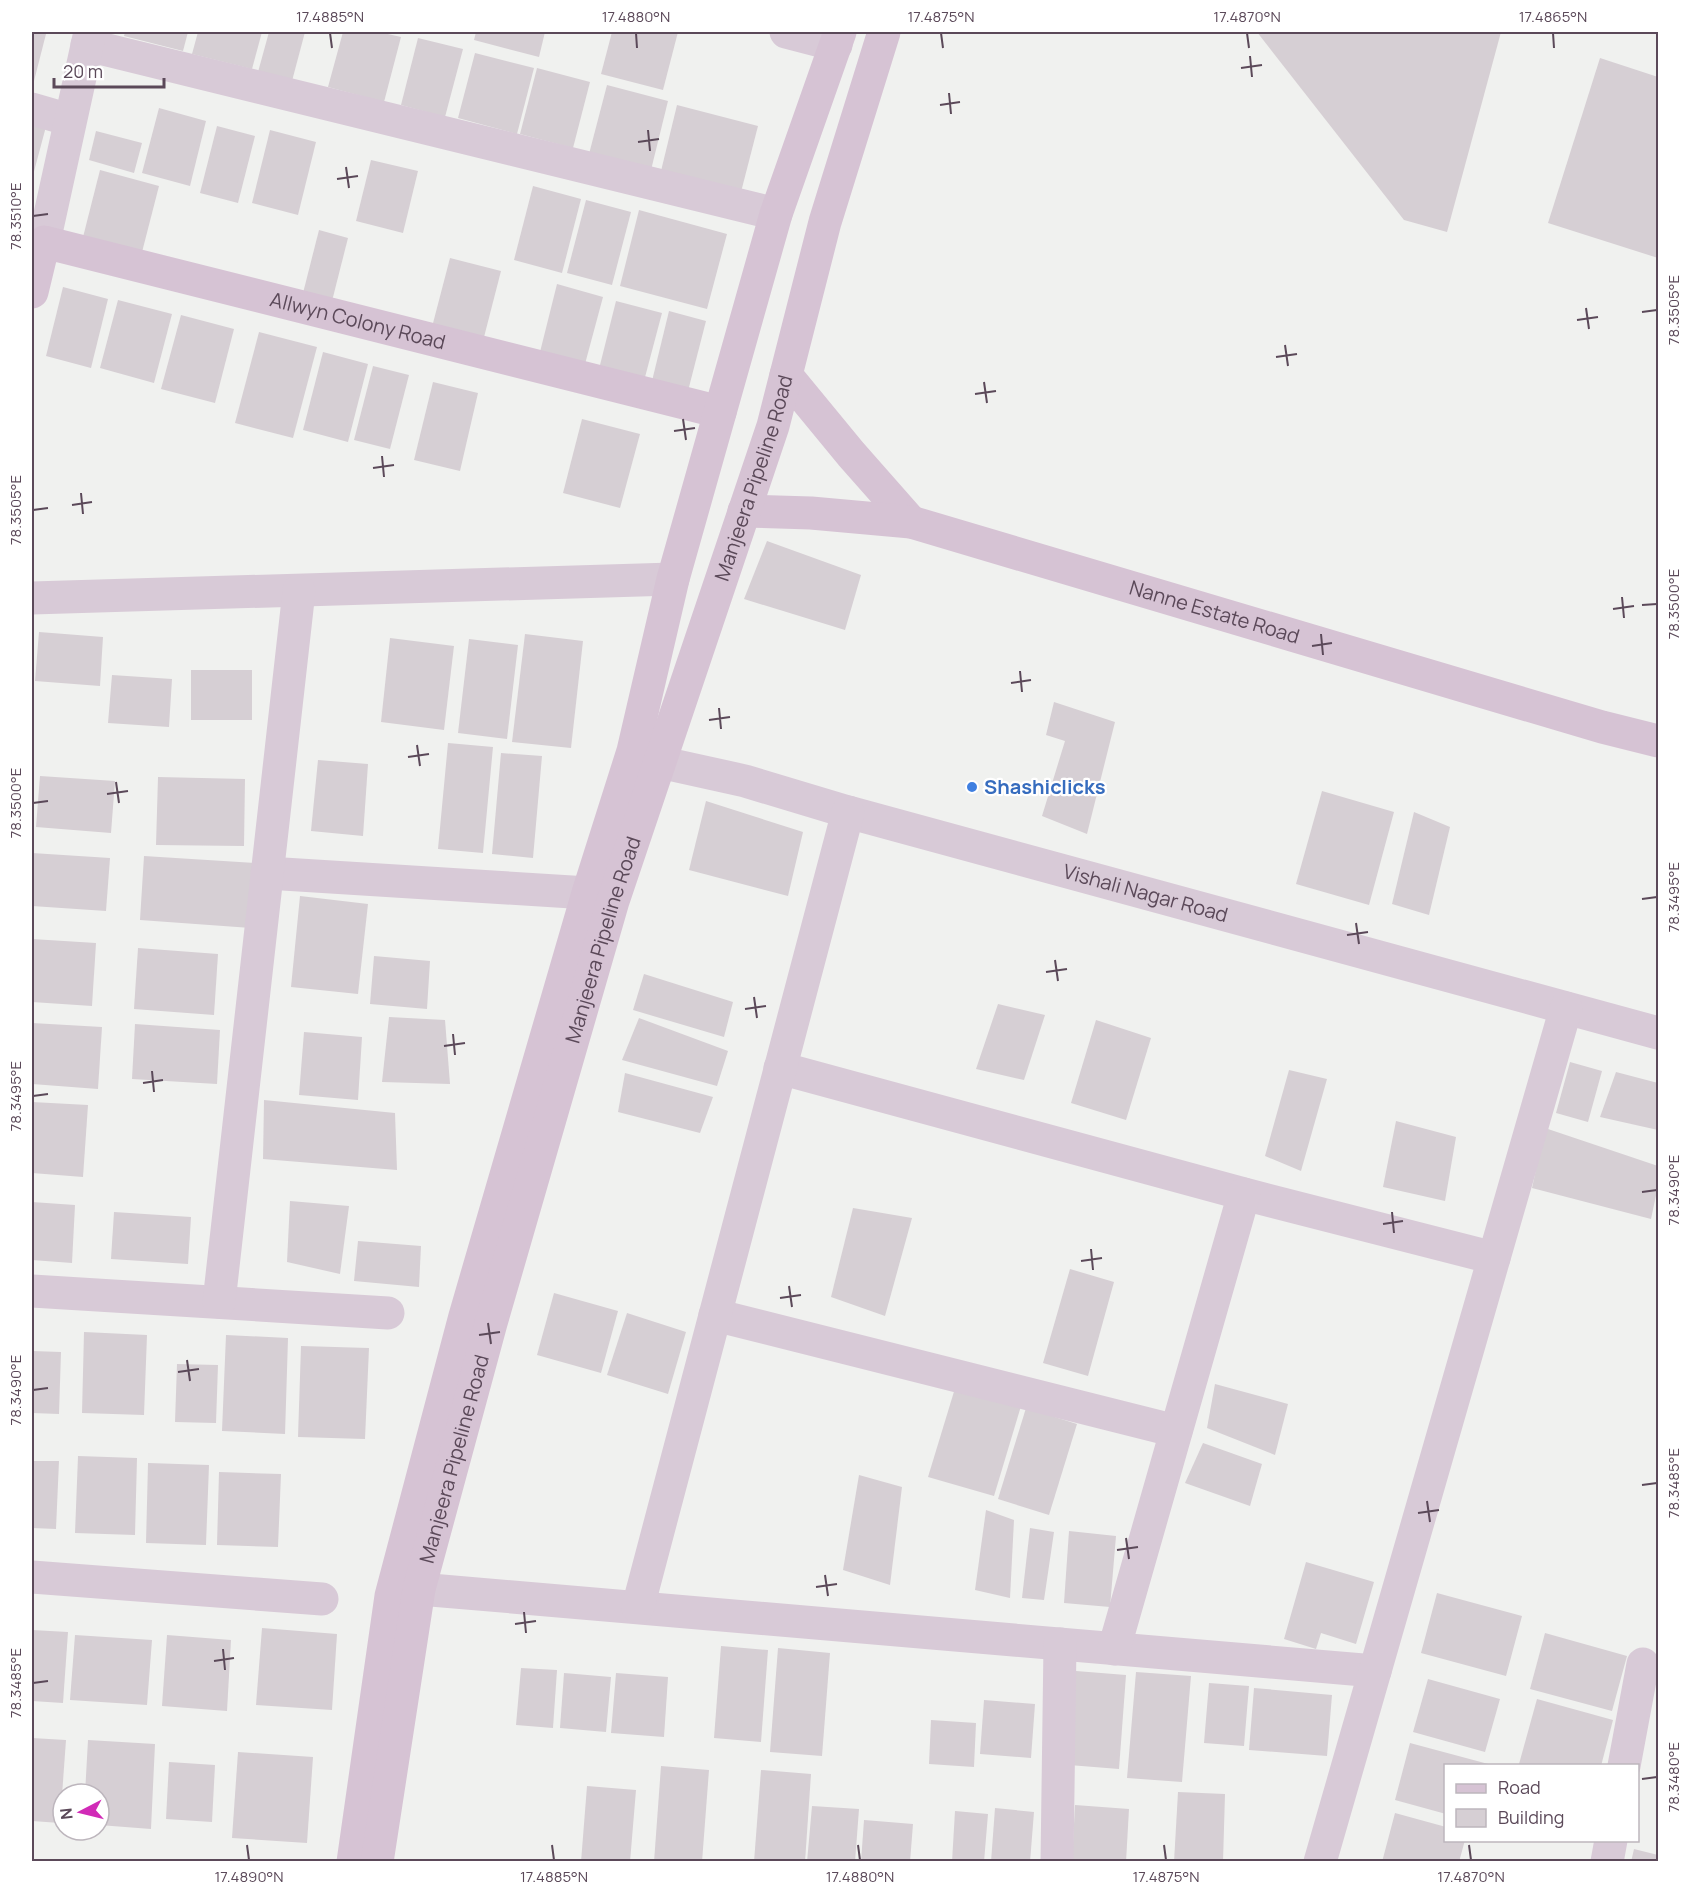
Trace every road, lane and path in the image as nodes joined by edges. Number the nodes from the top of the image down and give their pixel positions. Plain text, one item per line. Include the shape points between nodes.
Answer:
1 (786, 32) edge
2 (884, 32) edge
3 (89, 38) edge
4 (838, 38) edge
5 (32, 109) edge
6 (70, 120) junction
7 (776, 214) junction
8 (44, 242) junction
9 (32, 292) edge
10 (786, 375) junction
11 (720, 412) junction
12 (744, 511) junction
13 (911, 522) junction
14 (673, 579) junction
15 (299, 591) junction
16 (32, 598) edge
17 (1659, 741) edge
18 (646, 757) junction
19 (848, 812) junction
20 (267, 873) junction
21 (588, 893) junction
22 (1566, 1008) junction
23 (1659, 1033) edge
24 (780, 1068) junction
25 (1244, 1194) junction
26 (1494, 1258) junction
27 (32, 1291) edge
28 (219, 1302) junction
29 (388, 1312) dead end
30 (715, 1315) junction
31 (1176, 1431) junction
32 (32, 1577) edge
33 (419, 1589) junction
34 (322, 1599) dead end
35 (638, 1607) junction
36 (1060, 1644) junction
37 (1114, 1649) junction
38 (1643, 1664) dead end
39 (1375, 1671) junction
40 (1624, 1764) edge
41 (1611, 1842) edge
42 (353, 1862) edge
43 (377, 1862) edge
44 (1057, 1862) edge
45 (1320, 1862) edge
46 (1607, 1862) edge

1 - 4 street
2 - 10 main road, Manjeera Pipeline Road via 825,222
3 - 6 street
3 - 7 street
4 - 7 main road, Manjeera Pipeline Road
5 - 6 street
6 - 8 street
7 - 11 main road, Manjeera Pipeline Road
8 - 9 main road
8 - 11 main road, Allwyn Colony Road
10 - 12 main road, Manjeera Pipeline Road
10 - 13 main road
11 - 14 main road, Manjeera Pipeline Road
12 - 13 main road, Nanne Estate Road
12 - 18 main road, Manjeera Pipeline Road
13 - 17 main road, Nanne Estate Road
14 - 15 street
14 - 18 main road, Manjeera Pipeline Road
15 - 16 street
15 - 20 street
18 - 19 street, Vishali Nagar Road
18 - 21 main road, Manjeera Pipeline Road
18 - 33 main road, Manjeera Pipeline Road via 613,901
19 - 22 street, Vishali Nagar Road
19 - 24 street
20 - 21 street
20 - 28 street
21 - 42 main road, Manjeera Pipeline Road via 465,1316 391,1596
22 - 23 street, Vishali Nagar Road
22 - 26 street
24 - 25 street
24 - 30 street
25 - 26 street
25 - 31 street
26 - 39 street
27 - 28 street
28 - 29 street
30 - 31 street
30 - 35 street
31 - 37 street
32 - 34 street
33 - 35 street
33 - 43 main road, Manjeera Pipeline Road
35 - 36 street
36 - 37 street
36 - 44 street
37 - 39 street
38 - 40 street
39 - 45 street
41 - 46 street

